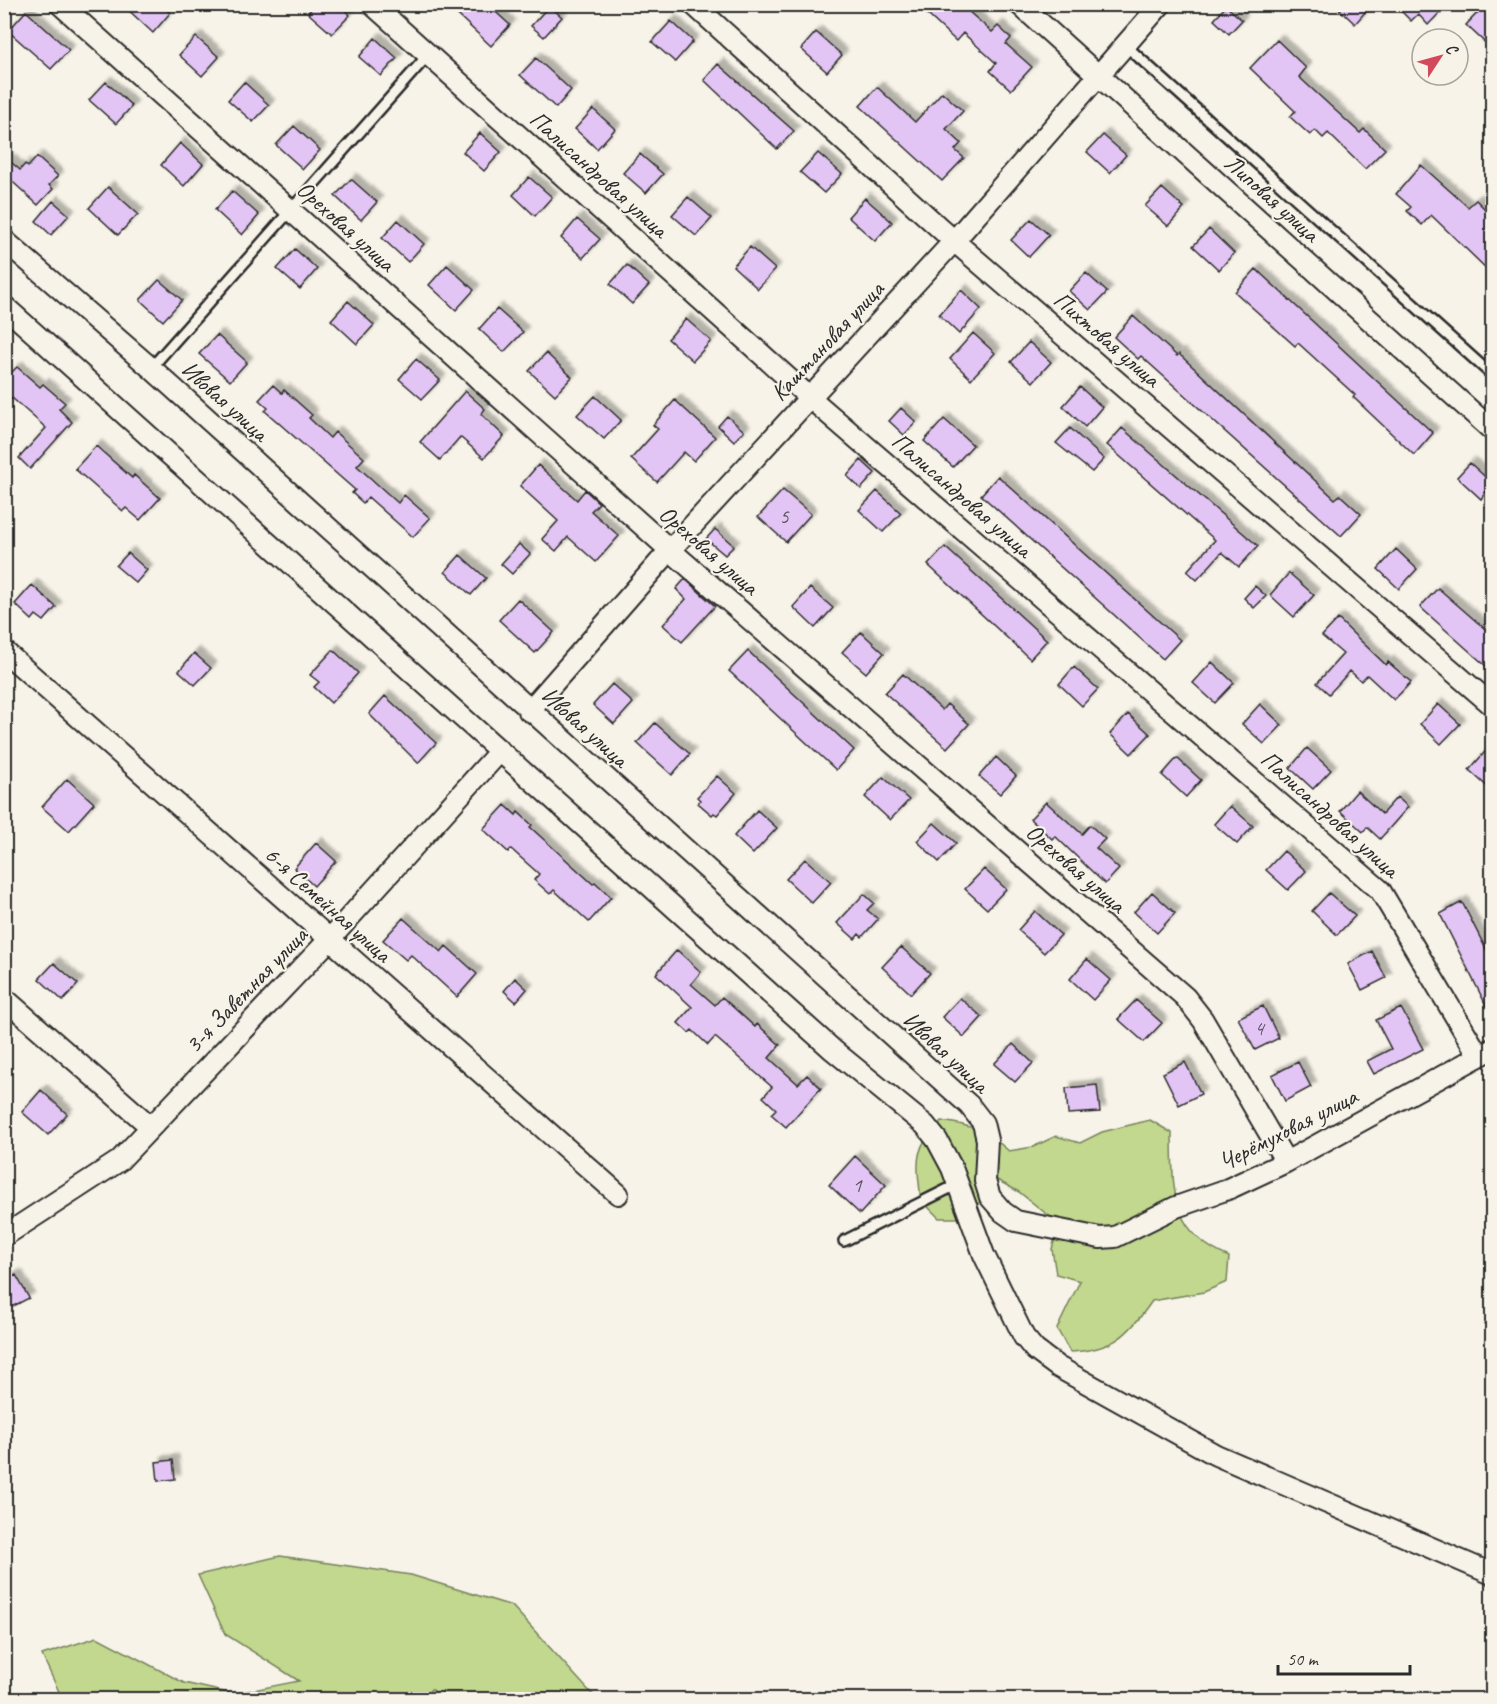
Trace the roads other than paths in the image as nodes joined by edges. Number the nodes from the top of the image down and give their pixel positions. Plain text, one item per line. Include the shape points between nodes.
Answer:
1 (60, 4) edge
2 (372, 4) edge
3 (693, 4) edge
4 (1019, 4) edge
5 (1161, 4) edge
6 (1125, 45) junction
7 (428, 55) junction
8 (1100, 78) junction
9 (290, 210) junction
10 (4, 240) edge
11 (954, 241) junction
12 (4, 306) edge
13 (151, 368) junction
14 (1492, 375) edge
15 (809, 397) junction
16 (1492, 430) edge
17 (669, 550) junction
18 (4, 651) edge
19 (1492, 705) edge
20 (530, 711) junction
21 (500, 751) junction
22 (329, 940) junction
23 (4, 998) edge
24 (1486, 1053) edge
25 (151, 1127) junction
26 (1286, 1162) junction
27 (958, 1184) junction
28 (618, 1194) dead end
29 (4, 1236) edge
30 (1100, 1238) joint
31 (844, 1241) dead end
32 (1492, 1574) edge

1 - 9 street, Ореховая улица
2 - 7 street, Палисандровая улица
3 - 11 street, Пихтовая улица
4 - 8 street, Липовая улица
5 - 6 street, Каштановая улица
6 - 8 street, Каштановая улица
6 - 14 lane
7 - 9 lane
7 - 15 street, Палисандровая улица
8 - 11 street, Каштановая улица
8 - 16 street, Липовая улица
9 - 13 lane
9 - 17 street, Ореховая улица
10 - 13 street, Ивовая улица
11 - 15 street, Каштановая улица
11 - 19 street, Пихтовая улица
12 - 21 street
13 - 20 street, Ивовая улица
15 - 17 street, Каштановая улица
15 - 24 street, Палисандровая улица via 1380,890
17 - 20 street, Каштановая улица
17 - 26 street, Ореховая улица via 1185,997 1203,1020
18 - 22 street, 6-я Семейная улица
20 - 30 street, Ивовая улица via 969,1105 983,1123 987,1140 985,1181 990,1197 1003,1212 1016,1221
21 - 22 street, 3-я Заветная улица
21 - 27 street via 833,1050 925,1125 937,1140
22 - 25 street, 3-я Заветная улица
22 - 28 street, 6-я Семейная улица
23 - 25 street
24 - 26 street, Черёмуховая улица
25 - 29 street, 3-я Заветная улица via 119,1161
26 - 30 street, Черёмуховая улица via 1228,1189 1176,1207 1130,1231
27 - 31 lane
27 - 32 street via 999,1287 1024,1336 1058,1367 1216,1455

